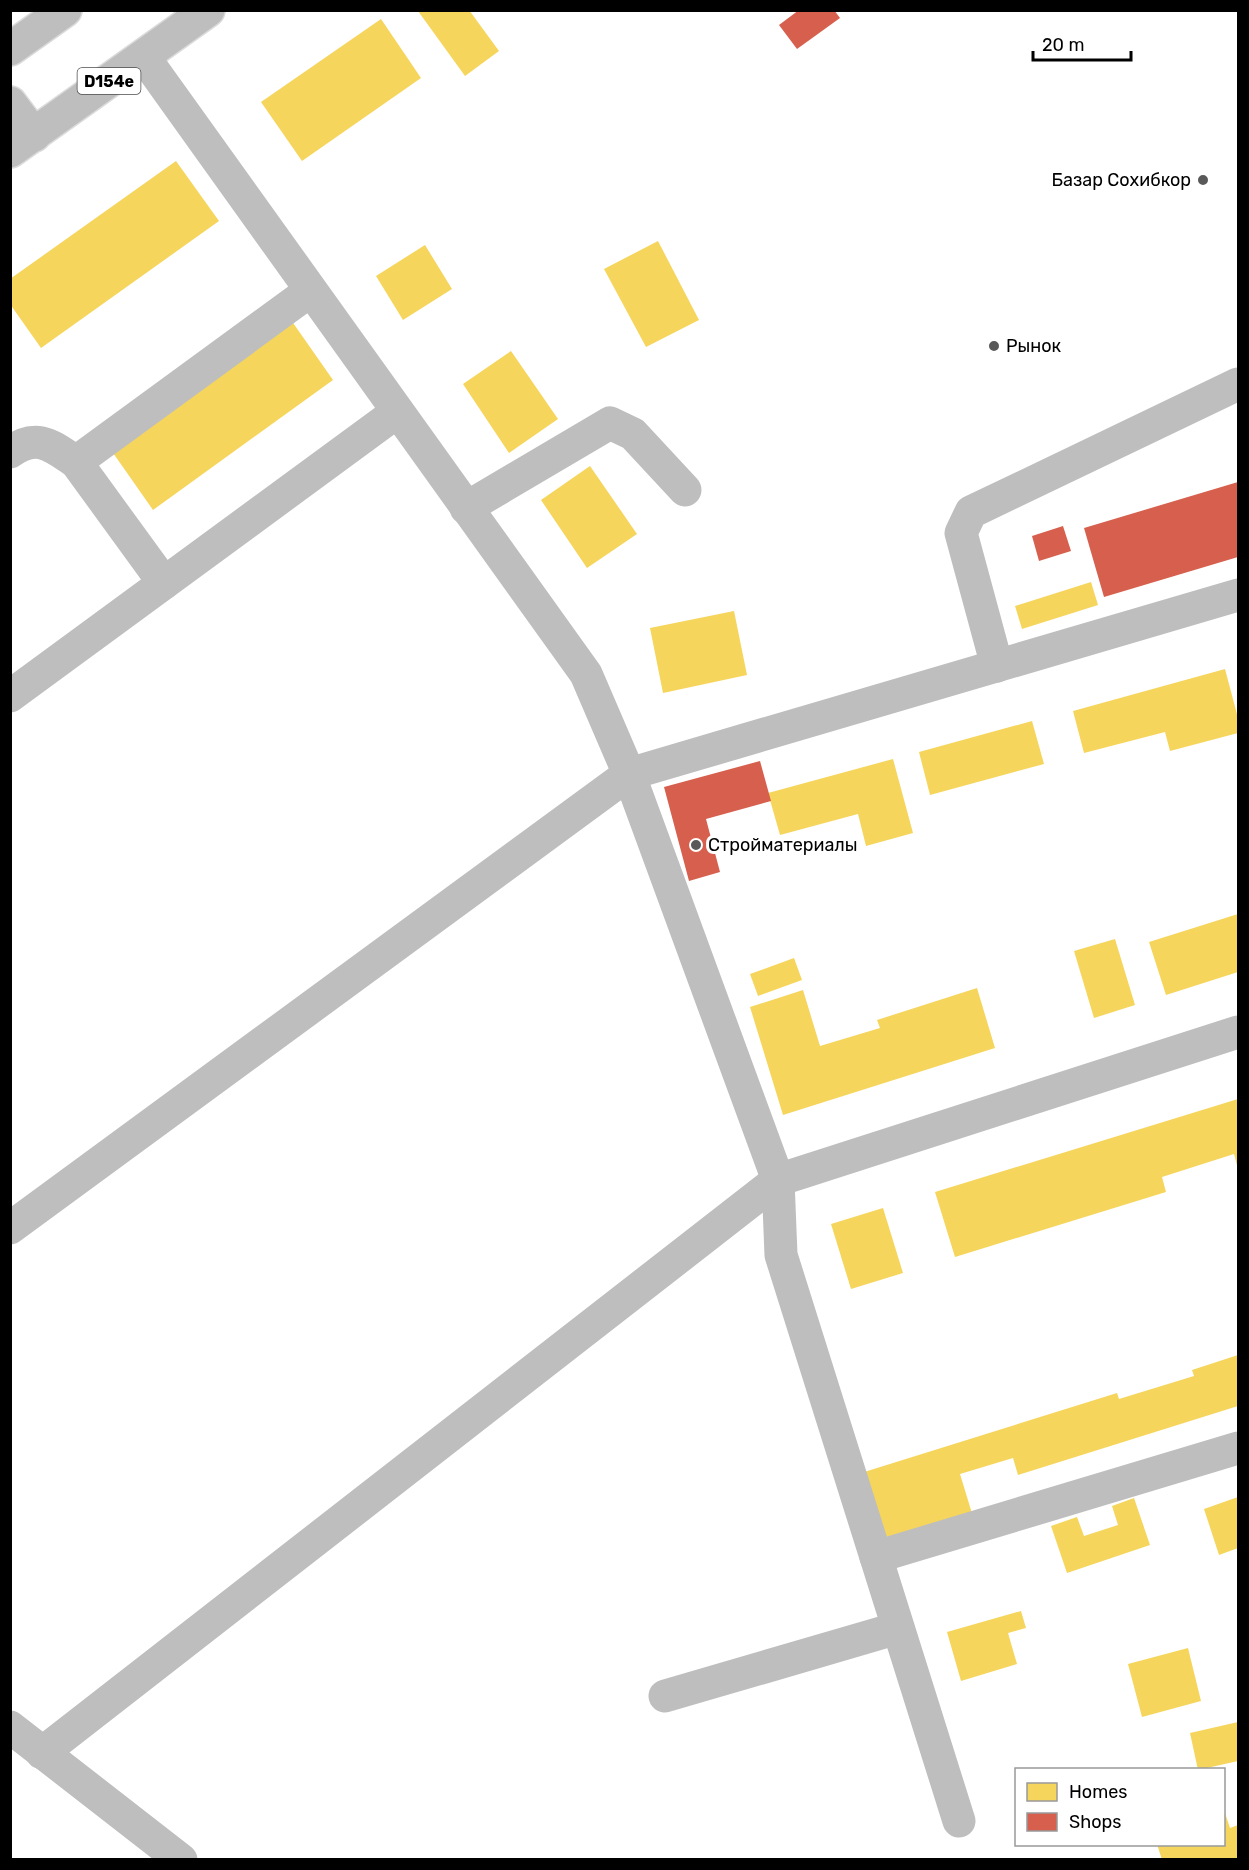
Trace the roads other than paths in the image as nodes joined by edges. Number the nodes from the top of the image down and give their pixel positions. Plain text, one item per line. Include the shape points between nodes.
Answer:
1 (65, 10) edge
2 (208, 10) edge
3 (10, 49) edge
4 (144, 57) junction
5 (10, 103) edge
6 (22, 143) edge
7 (310, 291) junction
8 (1239, 384) edge
9 (397, 411) junction
10 (10, 452) edge
11 (76, 462) junction
12 (685, 490) dead end
13 (466, 508) junction
14 (164, 583) junction
15 (1239, 594) edge
16 (997, 666) junction
17 (10, 696) edge
18 (629, 774) junction
19 (1239, 1032) edge
20 (778, 1180) junction
21 (10, 1228) edge
22 (1239, 1448) edge
23 (876, 1557) junction
24 (898, 1628) junction
25 (665, 1696) dead end
26 (10, 1727) edge
27 (42, 1753) junction
28 (958, 1821) dead end
29 (181, 1860) edge

1 - 3 street
2 - 4 street, D154e
4 - 6 street, D154e
4 - 7 street
5 - 6 street
7 - 9 street
7 - 11 street
8 - 16 street via 971,512 961,533
9 - 13 street
9 - 14 street
10 - 11 street via 24,442 37,441
11 - 14 street
12 - 13 street via 633,434 610,423
13 - 18 street via 586,674
14 - 17 street
15 - 16 street
16 - 18 street
18 - 20 street
18 - 21 street
19 - 20 street
20 - 23 street via 781,1255
20 - 27 street
22 - 23 street
23 - 24 street
24 - 25 street
24 - 28 street
26 - 27 street
27 - 29 street

